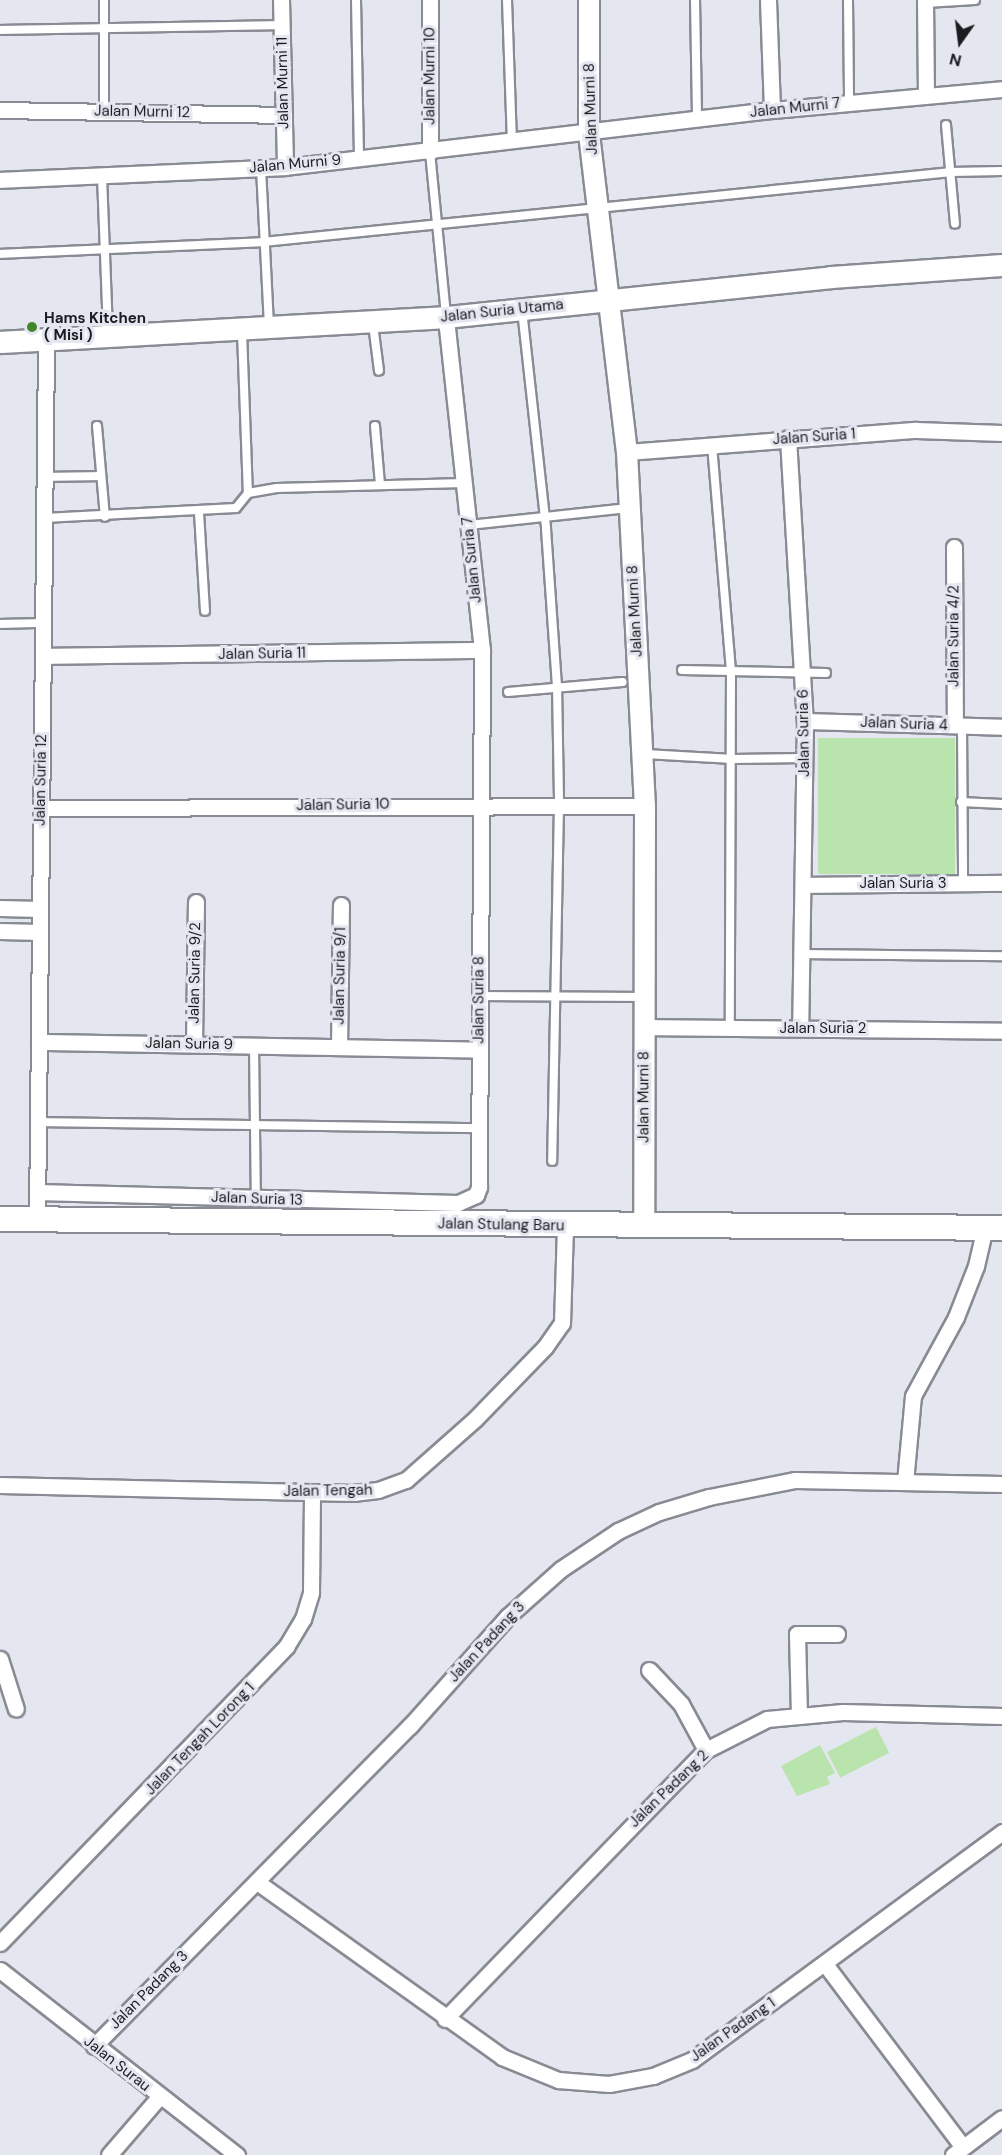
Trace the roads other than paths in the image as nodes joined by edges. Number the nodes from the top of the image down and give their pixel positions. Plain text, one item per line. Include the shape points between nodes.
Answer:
1 (104, 0) edge
2 (281, 0) edge
3 (356, 0) edge
4 (430, 0) edge
5 (507, 0) edge
6 (590, 0) edge
7 (694, 0) edge
8 (768, 0) edge
9 (848, 0) edge
10 (975, 0) edge
11 (926, 1) edge
12 (282, 25) junction
13 (102, 28) junction
14 (0, 30) edge
15 (1002, 89) edge
16 (926, 95) junction
17 (849, 102) junction
18 (0, 110) edge
19 (772, 110) junction
20 (104, 112) junction
21 (284, 115) junction
22 (697, 120) junction
23 (946, 125) dead end
24 (589, 134) junction
25 (513, 142) junction
26 (430, 152) junction
27 (359, 159) junction
28 (285, 167) junction
29 (261, 168) junction
30 (1002, 171) edge
31 (951, 172) junction
32 (102, 176) junction
33 (0, 180) edge
34 (599, 208) junction
35 (955, 224) dead end
36 (437, 225) junction
37 (263, 242) junction
38 (104, 249) junction
39 (0, 254) edge
40 (1002, 265) edge
41 (609, 299) junction
42 (522, 310) junction
43 (446, 317) junction
44 (373, 322) junction
45 (269, 330) junction
46 (242, 332) junction
47 (108, 339) junction
48 (46, 341) junction
49 (0, 342) edge
50 (379, 371) dead end
51 (97, 426) dead end
52 (375, 426) dead end
53 (1002, 433) edge
54 (788, 438) junction
55 (712, 445) junction
56 (627, 452) junction
57 (101, 476) junction
58 (44, 477) junction
59 (464, 483) junction
60 (380, 484) junction
61 (248, 493) junction
62 (630, 508) junction
63 (199, 513) junction
64 (44, 518) junction
65 (105, 518) junction
66 (545, 518) junction
67 (469, 525) junction
68 (954, 547) dead end
69 (205, 611) dead end
70 (0, 624) edge
71 (42, 624) junction
72 (482, 650) junction
73 (43, 656) junction
74 (682, 670) dead end
75 (731, 672) junction
76 (802, 673) junction
77 (826, 673) dead end
78 (623, 682) dead end
79 (557, 685) junction
80 (508, 692) dead end
81 (805, 721) junction
82 (958, 726) junction
83 (1002, 727) edge
84 (643, 754) junction
85 (805, 758) junction
86 (733, 759) junction
87 (961, 802) junction
88 (482, 804) junction
89 (1002, 804) edge
90 (559, 805) junction
91 (645, 806) junction
92 (41, 808) junction
93 (963, 884) junction
94 (1002, 884) edge
95 (805, 885) junction
96 (196, 902) dead end
97 (341, 905) dead end
98 (0, 908) edge
99 (40, 909) junction
100 (0, 931) edge
101 (40, 932) junction
102 (802, 954) junction
103 (1002, 956) edge
104 (479, 996) junction
105 (644, 997) junction
106 (553, 998) junction
107 (644, 1027) junction
108 (800, 1028) junction
109 (730, 1029) junction
110 (1002, 1031) edge
111 (39, 1042) junction
112 (194, 1044) junction
113 (254, 1045) junction
114 (339, 1047) junction
115 (478, 1050) junction
116 (38, 1122) junction
117 (257, 1126) junction
118 (479, 1128) junction
119 (552, 1161) dead end
120 (37, 1192) junction
121 (476, 1195) joint
122 (256, 1199) junction
123 (0, 1218) edge
124 (37, 1218) junction
125 (644, 1224) junction
126 (565, 1225) junction
127 (993, 1228) edge
128 (905, 1482) junction
129 (1002, 1484) edge
130 (0, 1485) edge
131 (312, 1493) junction
132 (837, 1634) dead end
133 (0, 1659) edge
134 (649, 1670) dead end
135 (16, 1709) dead end
136 (798, 1716) junction
137 (1002, 1716) edge
138 (706, 1750) junction
139 (1002, 1832) edge
140 (257, 1882) junction
141 (0, 1943) edge
142 (825, 1964) junction
143 (0, 1970) edge
144 (445, 2019) junction
145 (94, 2046) junction
146 (159, 2097) junction
147 (1002, 2118) edge
148 (958, 2151) edge
149 (109, 2155) edge
150 (237, 2155) edge

1 - 13 lane
2 - 12 street, Jalan Murni 11
3 - 27 lane
4 - 26 street, Jalan Murni 10
5 - 25 lane
6 - 24 street, Jalan Murni 8
7 - 22 lane
8 - 19 street
9 - 17 lane
10 - 11 lane
11 - 16 street
12 - 13 lane
12 - 21 street, Jalan Murni 11
13 - 14 lane
13 - 20 lane
15 - 16 street, Jalan Murni 7
16 - 17 street, Jalan Murni 7
17 - 19 street, Jalan Murni 7
18 - 20 street, Jalan Murni 12
19 - 22 street, Jalan Murni 7
20 - 21 street, Jalan Murni 12
21 - 28 street, Jalan Murni 11
22 - 24 street, Jalan Murni 7
23 - 31 lane
24 - 25 street, Jalan Murni 9
24 - 34 street, Jalan Murni 8
25 - 26 street, Jalan Murni 9
26 - 27 street, Jalan Murni 9
26 - 36 lane
27 - 28 street, Jalan Murni 9
28 - 29 street, Jalan Murni 9
29 - 32 street, Jalan Murni 9
29 - 37 lane
30 - 31 lane
31 - 34 lane
31 - 35 lane
32 - 33 street, Jalan Murni 9
32 - 38 lane
34 - 36 lane
34 - 41 street, Jalan Murni 8
36 - 37 lane
36 - 43 lane
37 - 38 lane
37 - 45 lane
38 - 39 lane
38 - 47 lane
40 - 41 main road, Jalan Suria Utama
41 - 42 main road, Jalan Suria Utama
41 - 56 street, Jalan Murni 8
42 - 43 main road, Jalan Suria Utama
42 - 66 lane
43 - 44 main road, Jalan Suria Utama
43 - 59 street, Jalan Suria 7
44 - 45 main road, Jalan Suria Utama
44 - 50 lane
45 - 46 main road, Jalan Suria Utama
46 - 47 main road, Jalan Suria Utama
46 - 61 lane
47 - 48 main road, Jalan Suria Utama
48 - 49 main road, Jalan Suria Utama
48 - 58 street, Jalan Suria 12
51 - 57 lane
52 - 60 lane
53 - 54 street, Jalan Suria 1 via 927,430
54 - 55 street, Jalan Suria 1
54 - 76 street, Jalan Suria 6
55 - 56 street, Jalan Suria 1
55 - 75 lane
56 - 62 street, Jalan Murni 8
57 - 58 lane
57 - 65 lane
58 - 64 street, Jalan Suria 12
59 - 60 lane
59 - 67 street, Jalan Suria 7
60 - 61 lane
61 - 63 lane via 236,508
62 - 66 lane
62 - 84 street, Jalan Murni 8
63 - 65 lane
63 - 69 lane
64 - 65 lane
64 - 71 street, Jalan Suria 12
66 - 67 lane
66 - 79 lane
67 - 72 street, Jalan Suria 7
68 - 82 street, Jalan Suria 4/2
70 - 71 lane
71 - 73 street, Jalan Suria 12
72 - 73 street, Jalan Suria 11
72 - 88 street, Jalan Suria 7
73 - 92 street, Jalan Suria 12
74 - 75 lane
75 - 76 lane
75 - 86 lane
76 - 77 lane
76 - 81 street, Jalan Suria 6
78 - 79 lane
79 - 80 lane
79 - 90 lane
81 - 82 street, Jalan Suria 4
81 - 85 street, Jalan Suria 6
82 - 83 street, Jalan Suria 4
82 - 87 lane
84 - 86 lane
84 - 91 street, Jalan Murni 8
85 - 86 lane
85 - 95 street, Jalan Suria 6
86 - 109 lane
87 - 89 lane
87 - 93 lane
88 - 90 street, Jalan Suria 10
88 - 92 street, Jalan Suria 10
88 - 104 street, Jalan Suria 8
90 - 91 street, Jalan Suria 10
90 - 106 lane
91 - 105 street, Jalan Murni 8
92 - 99 street, Jalan Suria 12
93 - 94 street, Jalan Suria 3
93 - 95 street, Jalan Suria 3
95 - 102 street, Jalan Suria 6
96 - 112 street, Jalan Suria 9/2
97 - 114 street, Jalan Suria 9/1
98 - 99 street
99 - 101 street, Jalan Suria 12
100 - 101 street
101 - 111 street, Jalan Suria 12
102 - 103 lane
102 - 108 street, Jalan Suria 6
104 - 106 lane
104 - 115 street, Jalan Suria 8
105 - 106 lane
105 - 107 street, Jalan Murni 8
106 - 119 lane
107 - 109 street, Jalan Suria 2
107 - 125 street, Jalan Murni 8
108 - 109 street, Jalan Suria 2
108 - 110 street, Jalan Suria 2
111 - 112 street, Jalan Suria 9
111 - 116 street, Jalan Suria 12
112 - 113 street, Jalan Suria 9
113 - 114 street, Jalan Suria 9
113 - 117 lane
114 - 115 street, Jalan Suria 9
115 - 118 street, Jalan Suria 8
116 - 117 lane
116 - 120 street, Jalan Suria 12
117 - 118 lane
117 - 122 lane
118 - 121 street, Jalan Suria 8 via 481,1179
120 - 122 street, Jalan Suria 13
120 - 124 street, Jalan Suria 12
121 - 122 street, Jalan Suria 13 via 458,1203
123 - 124 main road, Jalan Stulang Baru
124 - 126 main road, Jalan Stulang Baru
125 - 126 main road, Jalan Stulang Baru
125 - 127 main road, Jalan Stulang Baru
126 - 131 street, Jalan Tengah via 565,1311 562,1323 545,1347 475,1419 406,1480 378,1490
127 - 128 street via 956,1317 913,1396
128 - 129 street, Jalan Padang 3
128 - 140 street, Jalan Padang 3 via 795,1480 759,1485 659,1512 618,1531 561,1569 507,1617 410,1725
130 - 131 street, Jalan Tengah
131 - 141 street, Jalan Tengah Lorong 1 via 311,1592 303,1619 286,1647
132 - 136 street via 797,1634
133 - 135 street
134 - 138 street via 681,1704
136 - 137 street, Jalan Padang 2 via 843,1712
136 - 138 street, Jalan Padang 2 via 767,1719
138 - 144 street, Jalan Padang 2
139 - 142 street, Jalan Padang 1
140 - 144 street, Jalan Padang 1
140 - 145 street, Jalan Padang 3
142 - 144 street, Jalan Padang 1 via 692,2061 653,2076 609,2084 558,2080 529,2070
142 - 148 street
143 - 145 street, Jalan Surau
145 - 146 street, Jalan Surau
146 - 149 street
146 - 150 street, Jalan Surau
147 - 148 street

